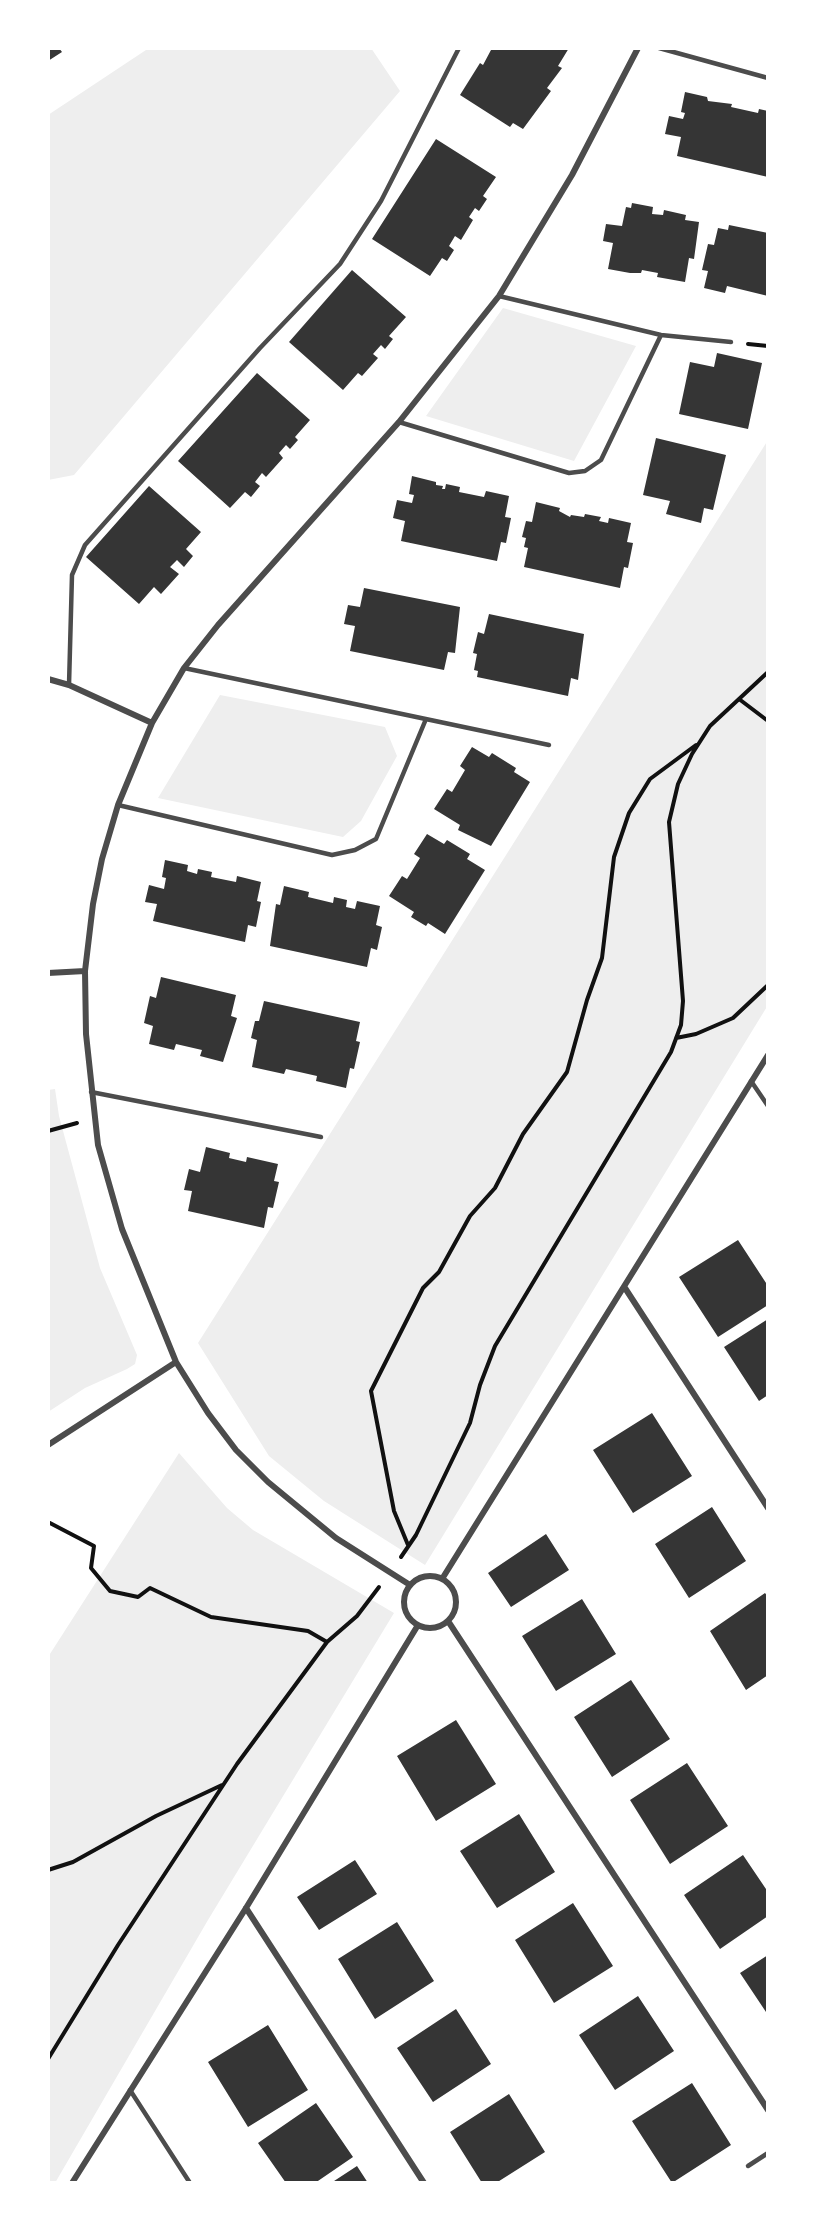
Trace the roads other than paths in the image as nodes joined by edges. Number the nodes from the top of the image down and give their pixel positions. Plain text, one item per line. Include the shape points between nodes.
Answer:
1 (459, 48) edge
2 (638, 48) edge
3 (659, 48) edge
4 (768, 78) edge
5 (499, 296) junction
6 (661, 335) junction
7 (731, 342) dead end
8 (399, 422) junction
9 (184, 668) junction
10 (48, 680) edge
11 (69, 685) junction
12 (426, 719) junction
13 (152, 723) junction
14 (549, 745) dead end
15 (118, 805) junction
16 (85, 971) junction
17 (48, 973) edge
18 (768, 1054) edge
19 (751, 1081) junction
20 (91, 1092) junction
21 (768, 1106) edge
22 (321, 1137) dead end
23 (625, 1288) junction
24 (176, 1362) junction
25 (48, 1445) edge
26 (768, 1508) edge
27 (442, 1579) junction
28 (410, 1586) junction
29 (448, 1621) junction
30 (418, 1625) junction
31 (246, 1908) junction
32 (130, 2090) junction
33 (768, 2110) edge
34 (768, 2153) edge
35 (748, 2166) dead end
36 (72, 2183) edge
37 (190, 2183) edge
38 (424, 2183) edge

1 - 11 lane via 381,201 340,264 85,545 72,575
2 - 5 street via 572,176
3 - 4 lane
5 - 6 lane
5 - 8 street
6 - 7 lane
6 - 8 lane via 601,460 585,471 569,473
8 - 9 street
9 - 12 lane
9 - 13 street
10 - 11 street
11 - 13 street
12 - 14 lane
12 - 15 lane via 376,839 355,850 332,855
13 - 15 street
15 - 16 street via 102,859
16 - 17 street
16 - 20 street
18 - 19 street
19 - 21 lane
19 - 23 street
20 - 22 lane
20 - 24 street via 99,1145 122,1229
23 - 26 street
23 - 27 street
24 - 25 street
24 - 28 street via 236,1450 268,1482 336,1538
27 - 28 street via 426,1577
27 - 29 street via 456,1599
28 - 30 street via 406,1611
29 - 30 street via 434,1628
29 - 33 street
30 - 31 street
31 - 32 street
31 - 38 street
32 - 36 street
32 - 37 lane
34 - 35 lane

